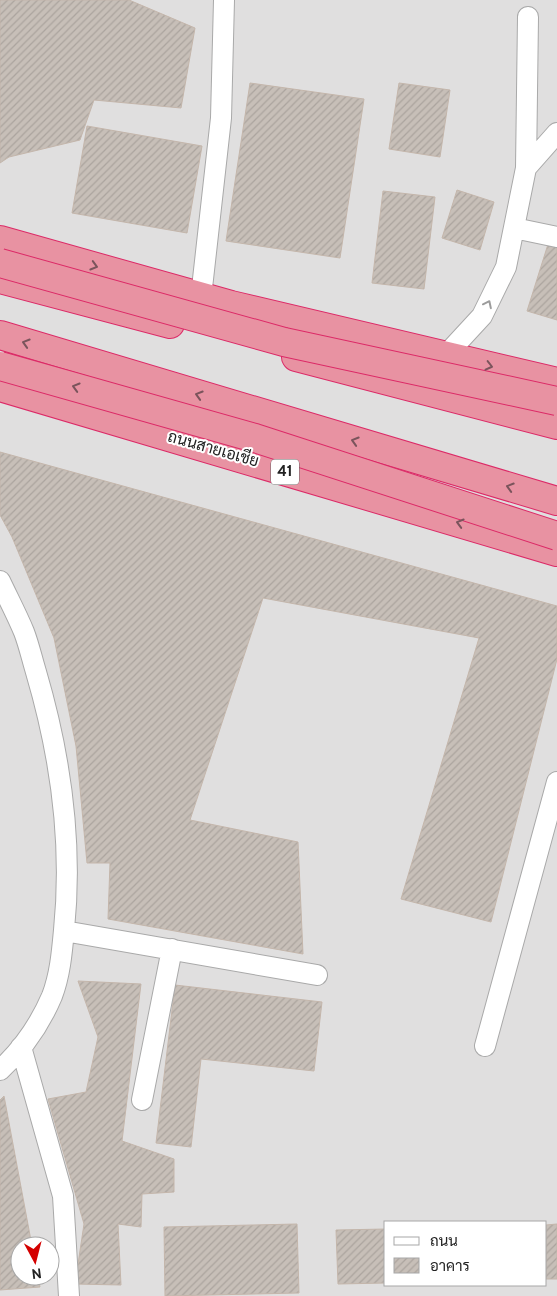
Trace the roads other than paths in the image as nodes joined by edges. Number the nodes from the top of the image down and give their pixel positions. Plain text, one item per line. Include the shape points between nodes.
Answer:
1 (224, 0) edge
2 (528, 17) dead end
3 (557, 133) edge
4 (526, 168) junction
5 (514, 228) junction
6 (557, 238) edge
7 (0, 240) edge
8 (0, 263) edge
9 (0, 280) edge
10 (201, 297) junction
11 (231, 305) junction
12 (0, 335) edge
13 (446, 355) junction
14 (0, 366) edge
15 (557, 382) edge
16 (6, 389) edge
17 (557, 401) edge
18 (557, 417) edge
19 (557, 425) edge
20 (557, 501) edge
21 (557, 521) edge
22 (557, 536) edge
23 (557, 552) edge
24 (0, 581) edge
25 (557, 782) edge
26 (64, 931) junction
27 (172, 949) junction
28 (317, 975) dead end
29 (485, 1046) dead end
30 (20, 1047) junction
31 (0, 1070) edge
32 (142, 1100) dead end
33 (69, 1296) edge

1 - 10 street via 220,118
2 - 4 street
3 - 4 street
4 - 5 street
5 - 6 street
13 -> 5 street via 482,316 506,267
7 -> 10 highway
8 - 17 highway, bridge via 284,342
9 - 19 highway
10 - 11 highway
11 - 13 highway
11 - 18 highway
20 -> 12 highway
13 -> 15 highway
22 -> 14 highway, bridge via 255,438
16 - 21 highway, ถนนสายเอเชีย / 41
23 -> 16 highway, ถนนสายเอเชีย / 41
24 - 26 street via 24,632 46,706 62,781 67,855
25 - 29 street
26 - 27 street
26 - 30 street via 61,965 52,995 38,1026
27 - 28 street
27 - 32 street
30 - 31 street
30 - 33 street via 63,1196

